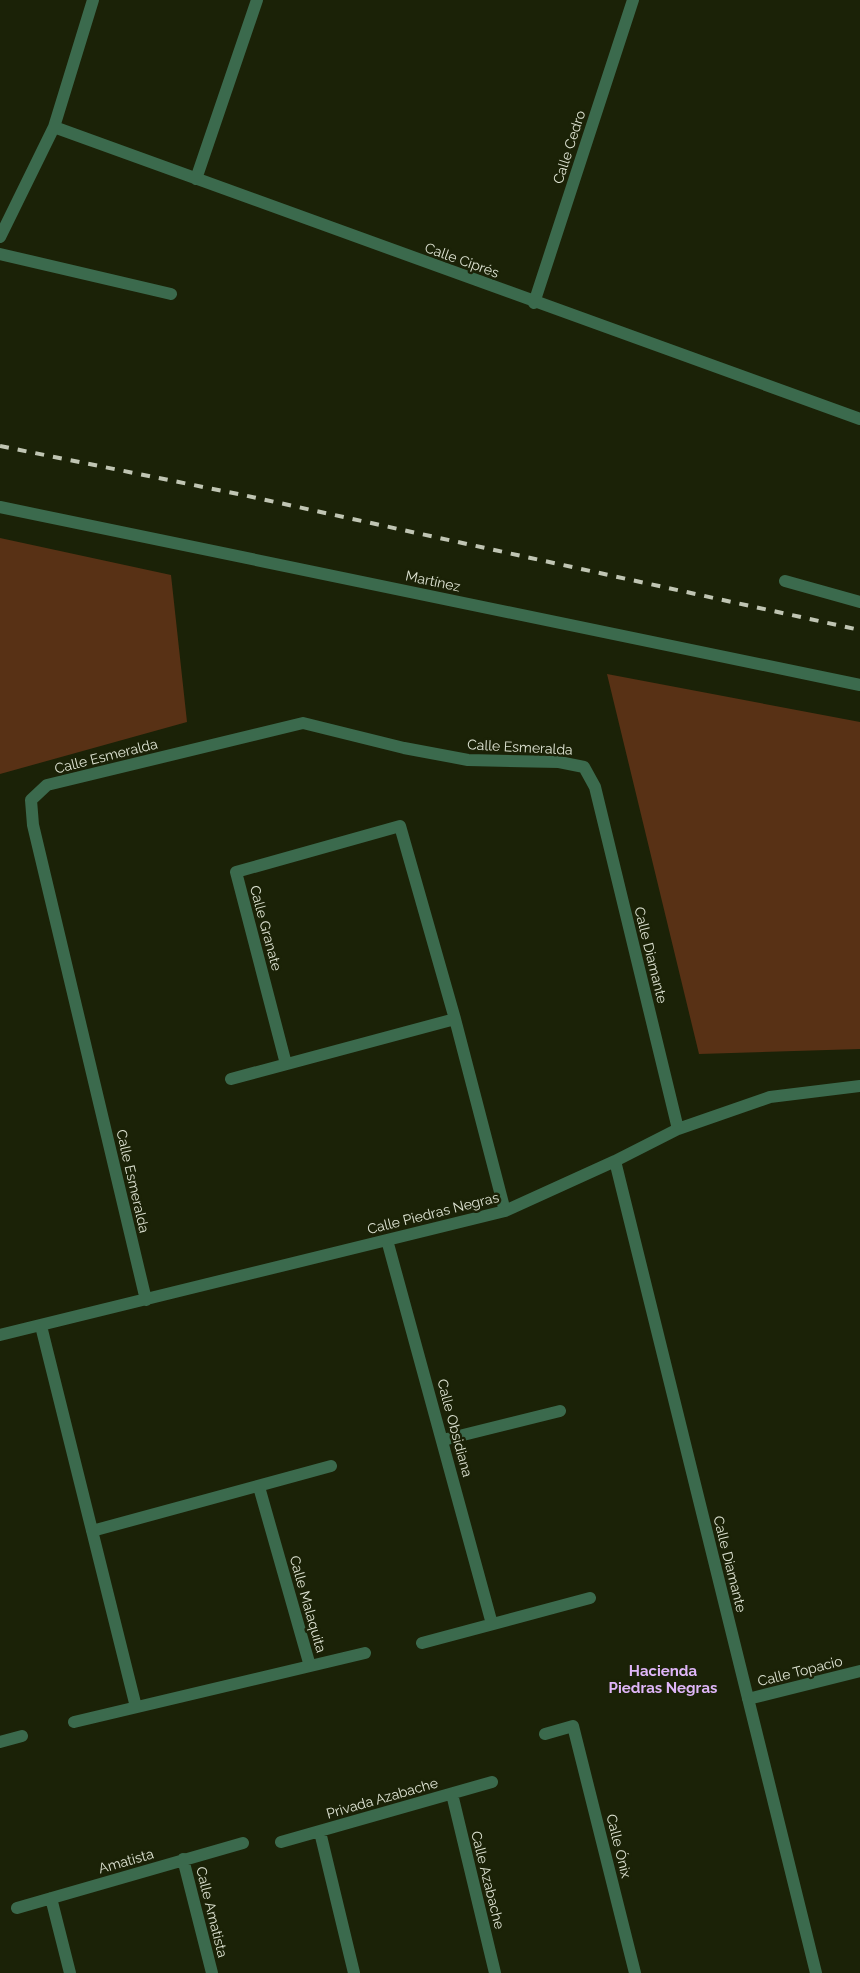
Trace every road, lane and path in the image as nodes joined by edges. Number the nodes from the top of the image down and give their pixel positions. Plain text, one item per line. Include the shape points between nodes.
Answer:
1 (93, 0) edge
2 (256, 0) edge
3 (633, 0) edge
4 (54, 127) junction
5 (196, 179) junction
6 (0, 237) edge
7 (0, 254) edge
8 (171, 294) dead end
9 (534, 303) junction
10 (860, 419) edge
11 (0, 507) edge
12 (784, 581) dead end
13 (860, 602) edge
14 (860, 685) edge
15 (595, 788) joint
16 (455, 1019) junction
17 (286, 1064) junction
18 (231, 1079) dead end
19 (860, 1086) edge
20 (678, 1129) junction
21 (615, 1161) junction
22 (504, 1211) junction
23 (387, 1240) junction
24 (146, 1300) junction
25 (41, 1326) junction
26 (0, 1335) edge
27 (560, 1411) dead end
28 (443, 1440) junction
29 (331, 1466) dead end
30 (259, 1487) junction
31 (92, 1531) junction
32 (590, 1598) dead end
33 (492, 1624) junction
34 (422, 1643) dead end
35 (365, 1653) dead end
36 (310, 1666) junction
37 (860, 1671) edge
38 (748, 1699) junction
39 (136, 1707) junction
40 (74, 1722) dead end
41 (545, 1734) dead end
42 (22, 1736) dead end
43 (0, 1742) edge
44 (492, 1782) dead end
45 (452, 1794) junction
46 (320, 1832) junction
47 (281, 1842) dead end
48 (244, 1843) dead end
49 (183, 1859) junction
50 (51, 1898) junction
51 (17, 1908) dead end
52 (70, 1973) edge
53 (212, 1973) edge
54 (354, 1973) edge
55 (495, 1973) edge
56 (635, 1973) edge
57 (816, 1973) edge

1 - 4 street
2 - 5 street
3 - 9 street, Calle Cedro
4 - 5 street, Calle Ciprés
4 - 6 street
5 - 9 street, Calle Ciprés
7 - 8 street
9 - 10 street, Calle Ciprés
11 - 14 street, Martínez
12 - 13 street
15 - 20 street, Calle Diamante
15 - 24 street, Calle Esmeralda via 584,767 559,762 468,760 303,723 47,785 31,800 33,825
16 - 17 street
16 - 17 street, Calle Granate via 400,826 236,872
16 - 22 street, Calle Granate
17 - 18 street
19 - 20 street, Calle Piedras Negras via 770,1096
20 - 21 street, Calle Piedras Negras
21 - 22 street, Calle Piedras Negras
21 - 38 street, Calle Diamante
22 - 23 street, Calle Piedras Negras
23 - 24 street, Calle Piedras Negras
23 - 28 street, Calle Obsidiana
24 - 25 street, Calle Piedras Negras
25 - 26 street, Calle Piedras Negras
25 - 31 street
27 - 28 street
28 - 33 street, Calle Obsidiana
29 - 30 street
30 - 31 street
30 - 36 street, Calle Malaquita
31 - 39 street
32 - 33 street
33 - 34 street
35 - 36 street
36 - 39 street, Calle Malaquita
37 - 38 street, Calle Topacio
38 - 57 street, Calle Diamante
39 - 40 street, Calle Malaquita
41 - 56 street, Calle Ónix via 573,1726
42 - 43 street
44 - 45 street, Privada Azabache
45 - 46 street, Privada Azabache
45 - 55 street, Calle Azabache
46 - 47 street, Privada Azabache
46 - 54 street
48 - 49 street, Amatista
49 - 50 street, Amatista
49 - 53 street, Calle Amatista
50 - 51 street, Amatista
50 - 52 street

